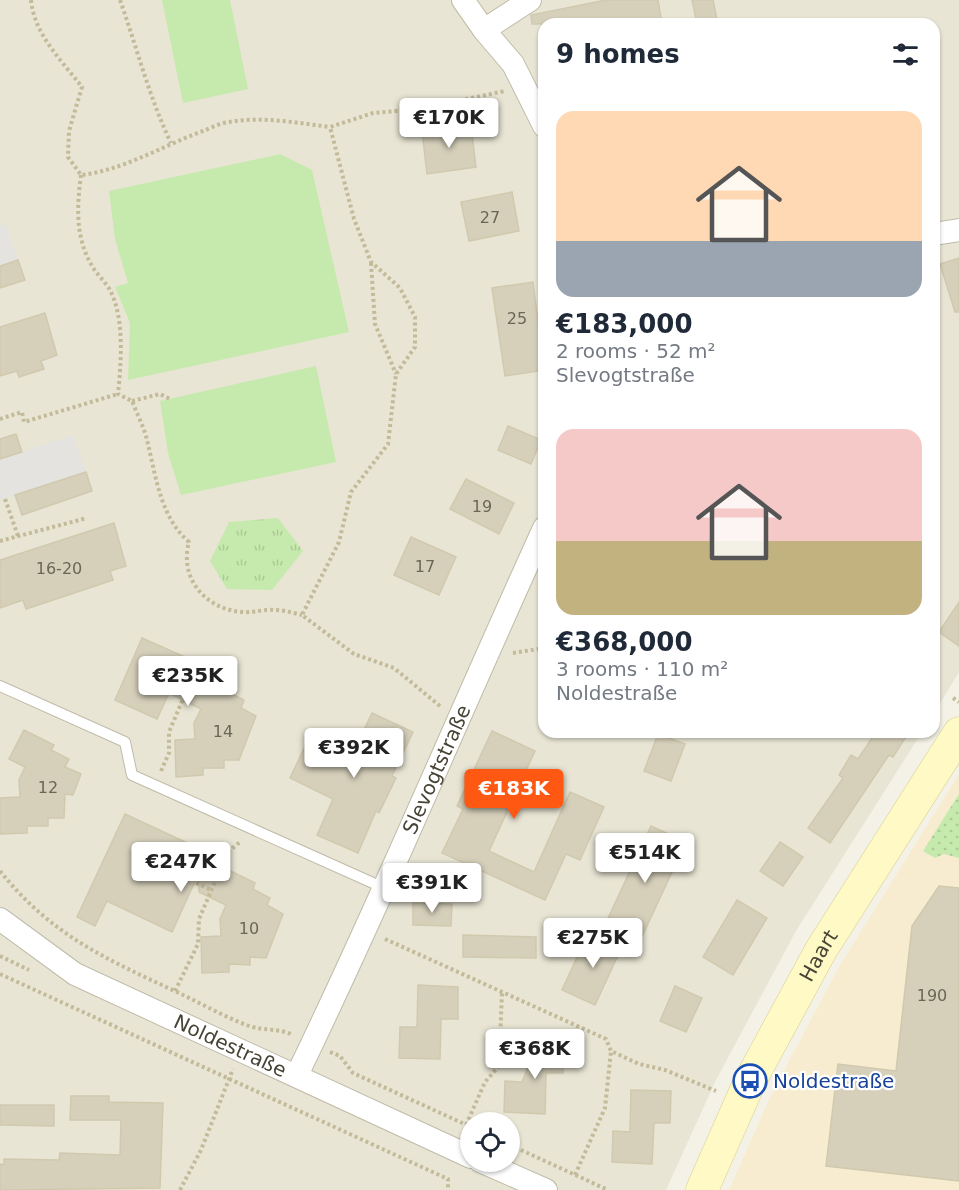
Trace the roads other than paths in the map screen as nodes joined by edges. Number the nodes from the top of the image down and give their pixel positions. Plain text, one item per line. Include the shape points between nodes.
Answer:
1 (463, 0) edge
2 (530, 0) edge
3 (484, 30) junction
4 (538, 113) edge
5 (959, 230) edge
6 (940, 233) edge
7 (538, 541) edge
8 (0, 686) edge
9 (956, 743) edge
10 (382, 886) junction
11 (0, 919) edge
12 (297, 1075) junction
13 (460, 1152) edge
14 (505, 1172) edge
15 (546, 1190) edge
16 (702, 1190) edge

1 - 3 street
2 - 3 street
3 - 4 street via 513,64
5 - 6 street
7 - 10 street, Slevogtstraße
8 - 10 lane via 125,742 132,775
9 - 16 main road, Haart via 821,950 750,1081
10 - 12 street, Slevogtstraße
11 - 12 street, Noldestraße via 75,974
12 - 13 street, Noldestraße
14 - 15 street

